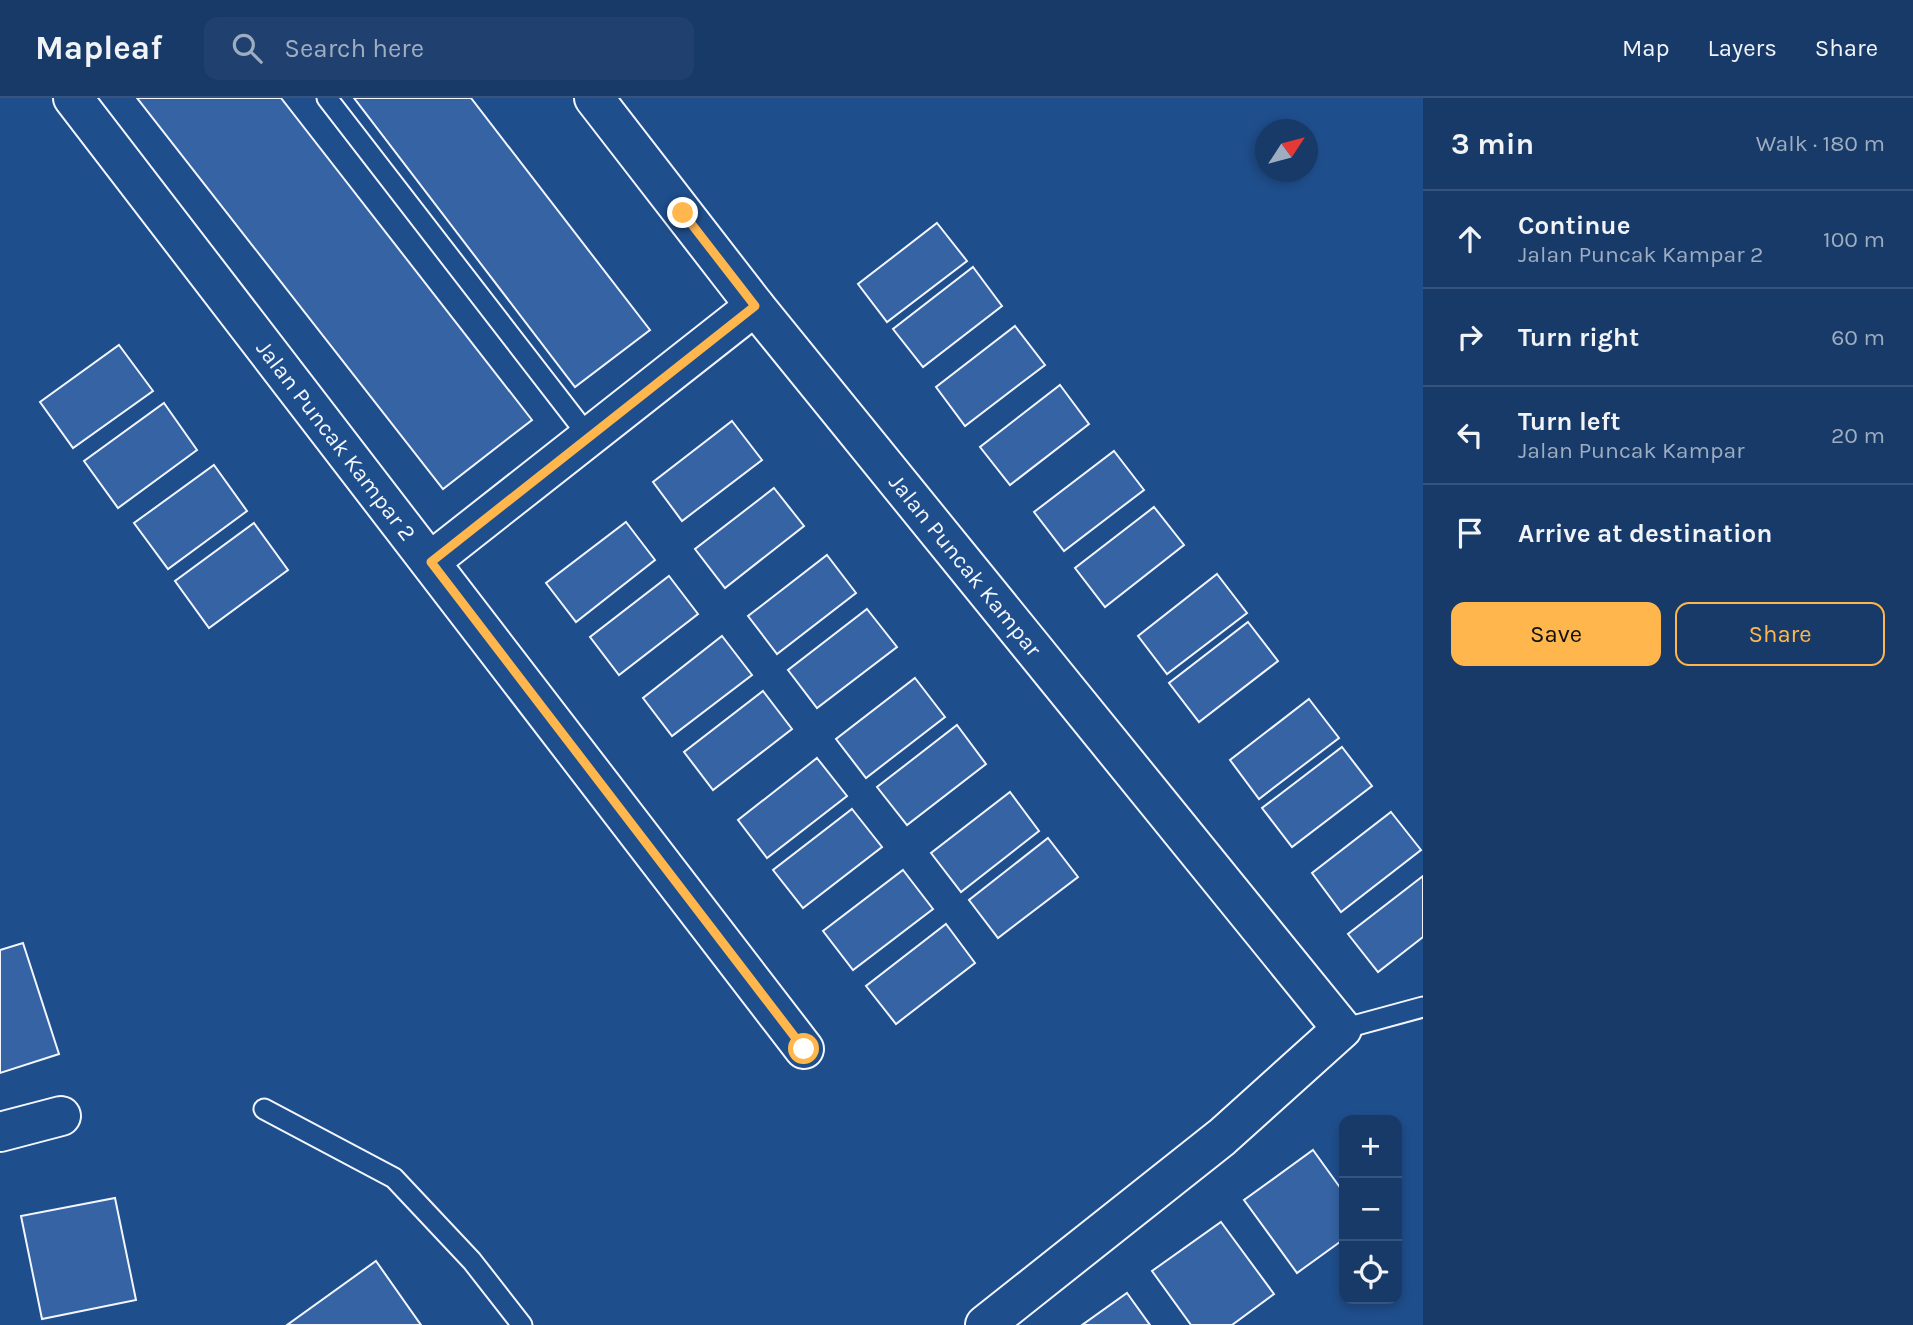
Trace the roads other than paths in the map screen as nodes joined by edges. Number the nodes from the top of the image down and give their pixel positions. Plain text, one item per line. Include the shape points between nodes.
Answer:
1 (74, 98) edge
2 (327, 98) edge
3 (596, 99) edge
4 (755, 306) junction
5 (589, 437) junction
6 (431, 562) junction
7 (1423, 1007) edge
8 (1342, 1030) junction
9 (804, 1049) dead end
10 (264, 1109) dead end
11 (61, 1116) dead end
12 (0, 1132) edge
13 (522, 1325) edge
14 (985, 1325) edge

1 - 6 street, Jalan Puncak Kampar 2
2 - 5 lane
3 - 4 street, Jalan Puncak Kampar
4 - 5 street
4 - 8 street, Jalan Puncak Kampar
5 - 6 street
6 - 9 street, Jalan Puncak Kampar 2
7 - 8 lane
8 - 14 street via 1222,1137
10 - 13 lane via 394,1178 472,1261
11 - 12 street

